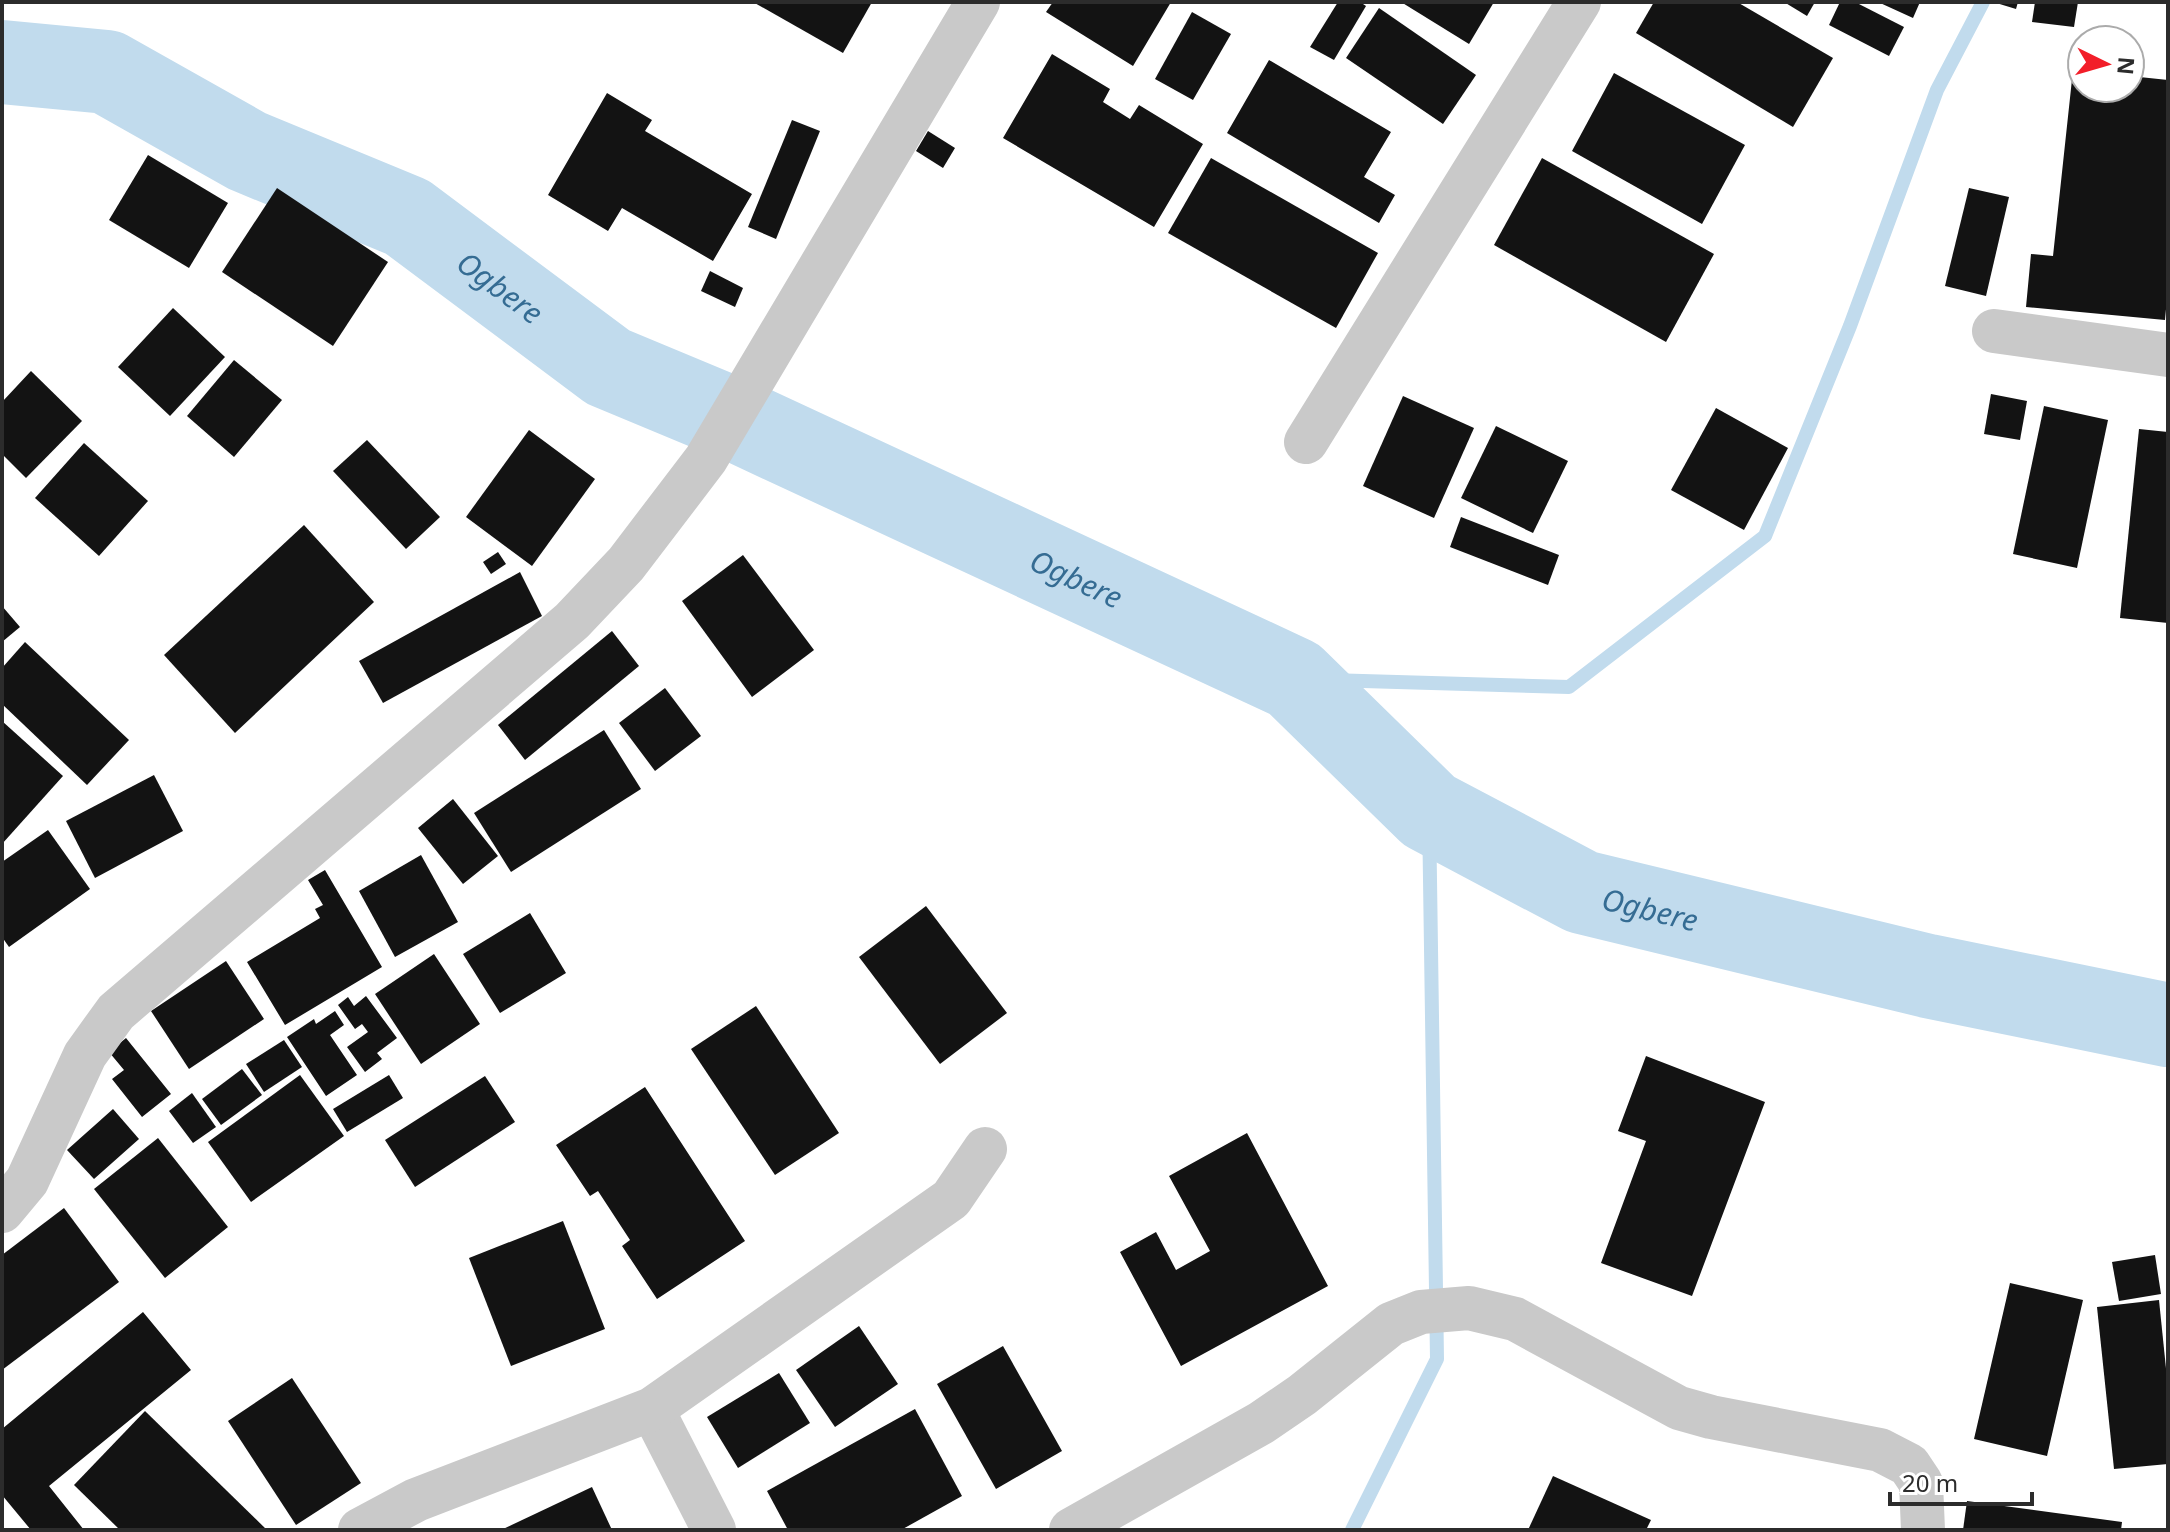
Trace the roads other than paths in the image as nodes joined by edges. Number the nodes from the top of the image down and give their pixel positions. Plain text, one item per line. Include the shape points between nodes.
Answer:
1 (978, 2) edge
2 (1579, 2) edge
3 (1994, 331) dead end
4 (2168, 355) edge
5 (1306, 442) dead end
6 (985, 1149) dead end
7 (2, 1211) edge
8 (652, 1409) junction
9 (360, 1530) edge
10 (714, 1530) edge
11 (1071, 1530) edge
12 (1923, 1530) edge

1 - 7 street via 706,459 626,564 572,621 116,1012 85,1055 27,1181
2 - 5 street
3 - 4 street
6 - 8 street via 951,1199
8 - 9 street via 416,1500
8 - 10 street
11 - 12 street via 1261,1423 1391,1324 1421,1312 1469,1308 1515,1319 1679,1408 1880,1450 1909,1465 1921,1483

